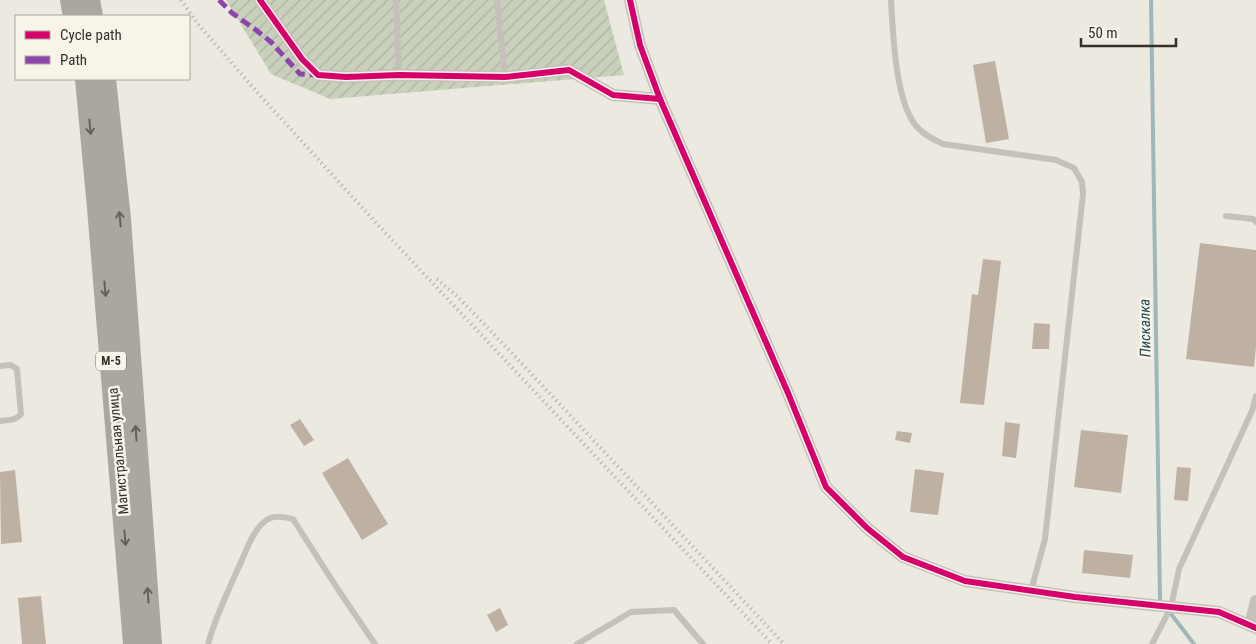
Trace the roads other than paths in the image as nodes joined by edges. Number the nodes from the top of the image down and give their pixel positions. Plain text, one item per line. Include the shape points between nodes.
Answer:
1 (71, 0) edge
2 (89, 0) edge
3 (260, 0) edge
4 (396, 0) edge
5 (497, 0) edge
6 (630, 0) edge
7 (892, 0) edge
8 (74, 15) edge
9 (92, 15) edge
10 (399, 75) junction
11 (504, 76) junction
12 (86, 80) edge
13 (104, 80) edge
14 (660, 100) junction
15 (1226, 216) dead end
16 (1256, 222) edge
17 (0, 366) edge
18 (1256, 396) edge
19 (0, 421) edge
20 (1031, 591) junction
21 (1256, 601) edge
22 (1171, 607) junction
23 (1253, 627) edge
24 (134, 644) edge
25 (151, 644) edge
26 (208, 644) edge
27 (375, 644) edge
28 (577, 644) edge
29 (703, 644) edge
30 (1152, 644) edge

1 - 8 highway
2 - 9 highway
3 - 10 street via 302,59 318,75
4 - 10 lane
5 - 11 lane
6 - 14 street via 640,45
7 - 20 lane via 893,40 901,89 907,111 916,126 943,144 1056,160 1074,168 1082,182 1045,539
10 - 11 street
11 - 14 street via 569,70 612,95
12 -> 24 highway, Магистральная улица / М-5
25 -> 13 highway, Магистральная улица / М-5 via 120,219
14 - 20 street via 826,487 867,528 903,557 965,581
15 - 16 lane
17 - 19 lane via 12,364 17,369 20,414 14,419
18 - 22 lane via 1179,569
20 - 22 street
21 - 23 street
22 - 23 street via 1219,612
22 - 30 lane
26 - 27 lane via 253,537 264,521 272,517 293,519
28 - 29 lane via 631,612 674,610

